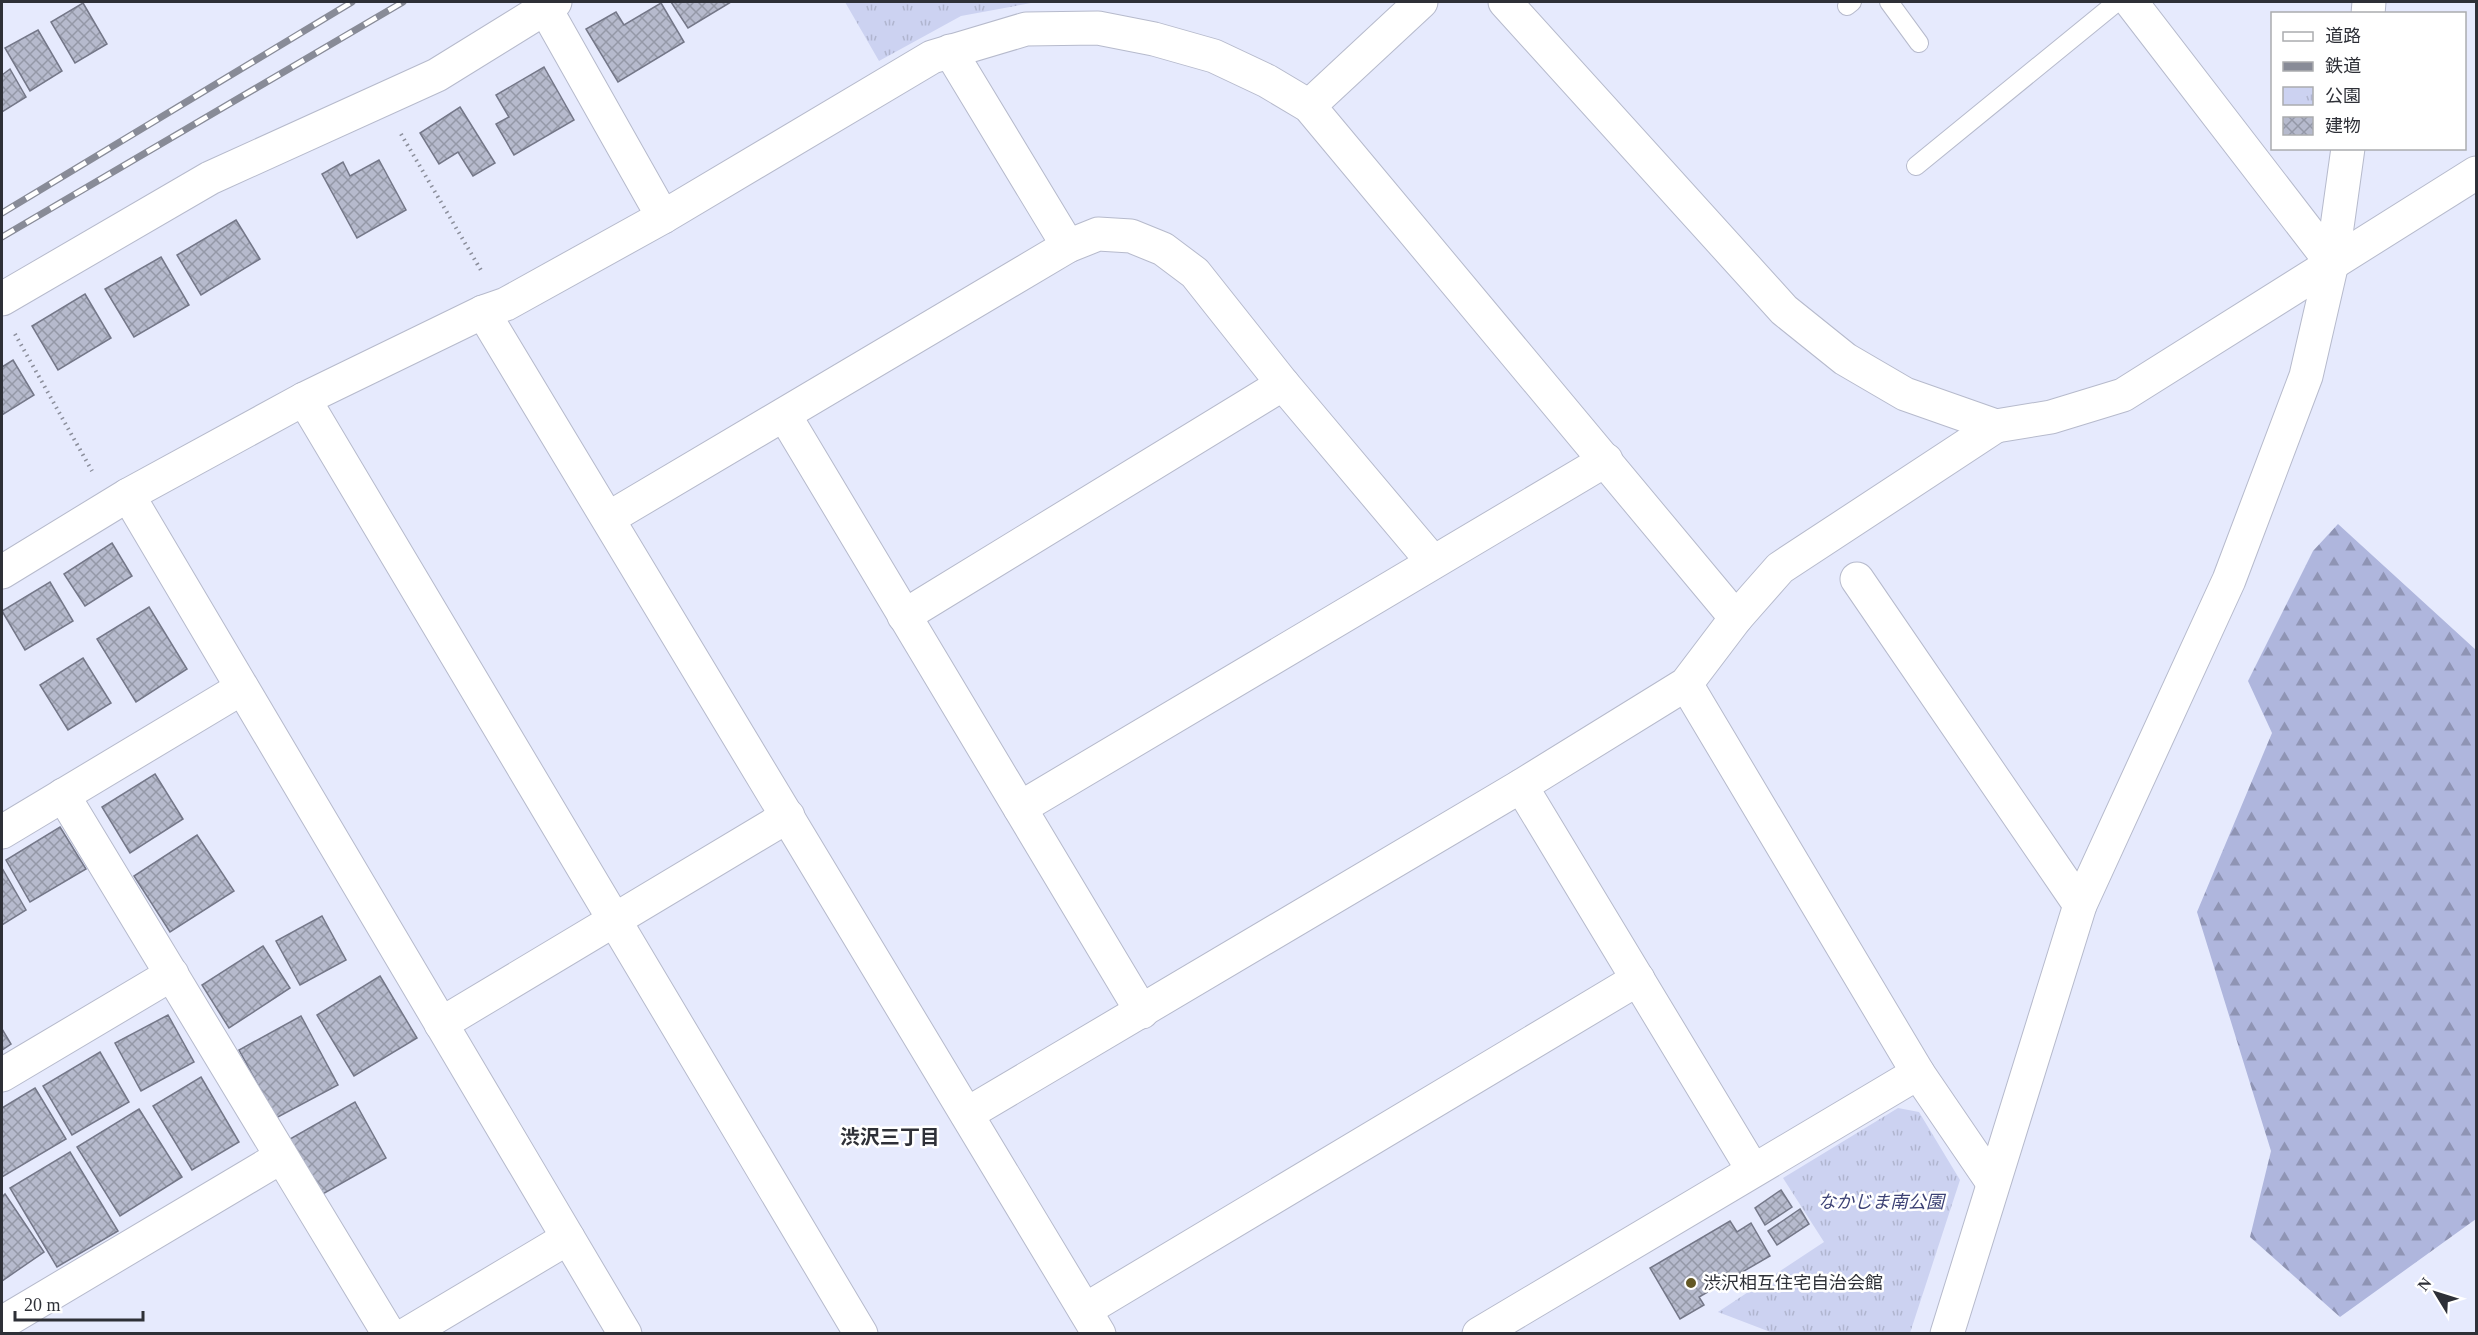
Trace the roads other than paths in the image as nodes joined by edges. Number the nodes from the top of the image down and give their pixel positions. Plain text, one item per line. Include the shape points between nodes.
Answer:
1 (1421, 2) edge
2 (1505, 2) edge
3 (1889, 2) edge
4 (2117, 2) edge
5 (2130, 2) edge
6 (550, 5) edge
7 (1919, 43) dead end
8 (950, 51) junction
9 (1310, 106) junction
10 (2348, 150) edge
11 (1916, 166) dead end
12 (2476, 173) edge
13 (663, 218) junction
14 (1068, 246) junction
15 (2332, 263) junction
16 (2, 299) edge
17 (483, 312) junction
18 (1283, 384) junction
19 (304, 399) junction
20 (785, 416) junction
21 (1996, 426) junction
22 (1606, 460) junction
23 (120, 500) junction
24 (609, 518) junction
25 (1433, 562) junction
26 (2, 572) edge
27 (1857, 579) dead end
28 (904, 616) junction
29 (1736, 618) junction
30 (1686, 684) junction
31 (242, 688) junction
32 (1521, 786) junction
33 (63, 795) junction
34 (1020, 808) junction
35 (788, 816) junction
36 (2, 832) edge
37 (2080, 905) junction
38 (614, 920) junction
39 (172, 974) junction
40 (1638, 979) junction
41 (1142, 1012) junction
42 (441, 1024) junction
43 (1918, 1073) junction
44 (2, 1075) edge
45 (967, 1114) junction
46 (282, 1157) junction
47 (1753, 1170) junction
48 (1993, 1183) junction
49 (568, 1238) junction
50 (1092, 1322) edge
51 (2, 1323) edge
52 (389, 1334) edge
53 (407, 1334) edge
54 (625, 1334) edge
55 (861, 1334) edge
56 (1479, 1334) edge
57 (1947, 1334) edge

1 - 9 street
2 - 21 street via 1784,310 1845,359 1905,394
3 - 7 lane
4 - 11 lane
5 - 15 street
6 - 13 street
6 - 16 street via 436,75 210,178
8 - 9 street via 1026,29 1098,28 1214,56
8 - 13 street via 932,57
8 - 14 street
9 - 22 street
10 - 15 street
12 - 15 street
13 - 17 street via 506,304
14 - 18 street via 1098,234 1131,236 1163,249 1195,273
14 - 20 street
15 - 21 street via 2122,395 2051,417
15 - 37 street via 2306,376 2229,580
17 - 19 street
17 - 24 street
18 - 25 street
18 - 28 street
19 - 23 street
19 - 38 street
20 - 24 street
20 - 28 street
21 - 29 street via 1780,568
22 - 25 street
22 - 29 street
23 - 26 street
23 - 31 street
24 - 35 street
25 - 34 street
27 - 37 street
28 - 34 street
29 - 30 street
30 - 32 street
30 - 43 street
31 - 33 street
31 - 42 street
32 - 40 street
32 - 41 street
33 - 36 street
33 - 39 street
34 - 41 street
35 - 38 street
35 - 45 street
37 - 48 street
38 - 42 street
38 - 55 street
39 - 44 street
39 - 46 street
40 - 47 street
40 - 50 street
41 - 45 street
42 - 49 street
43 - 47 street
43 - 48 street
45 - 50 street
46 - 51 street
46 - 52 street
47 - 56 street
48 - 57 street
49 - 53 street
49 - 54 street

